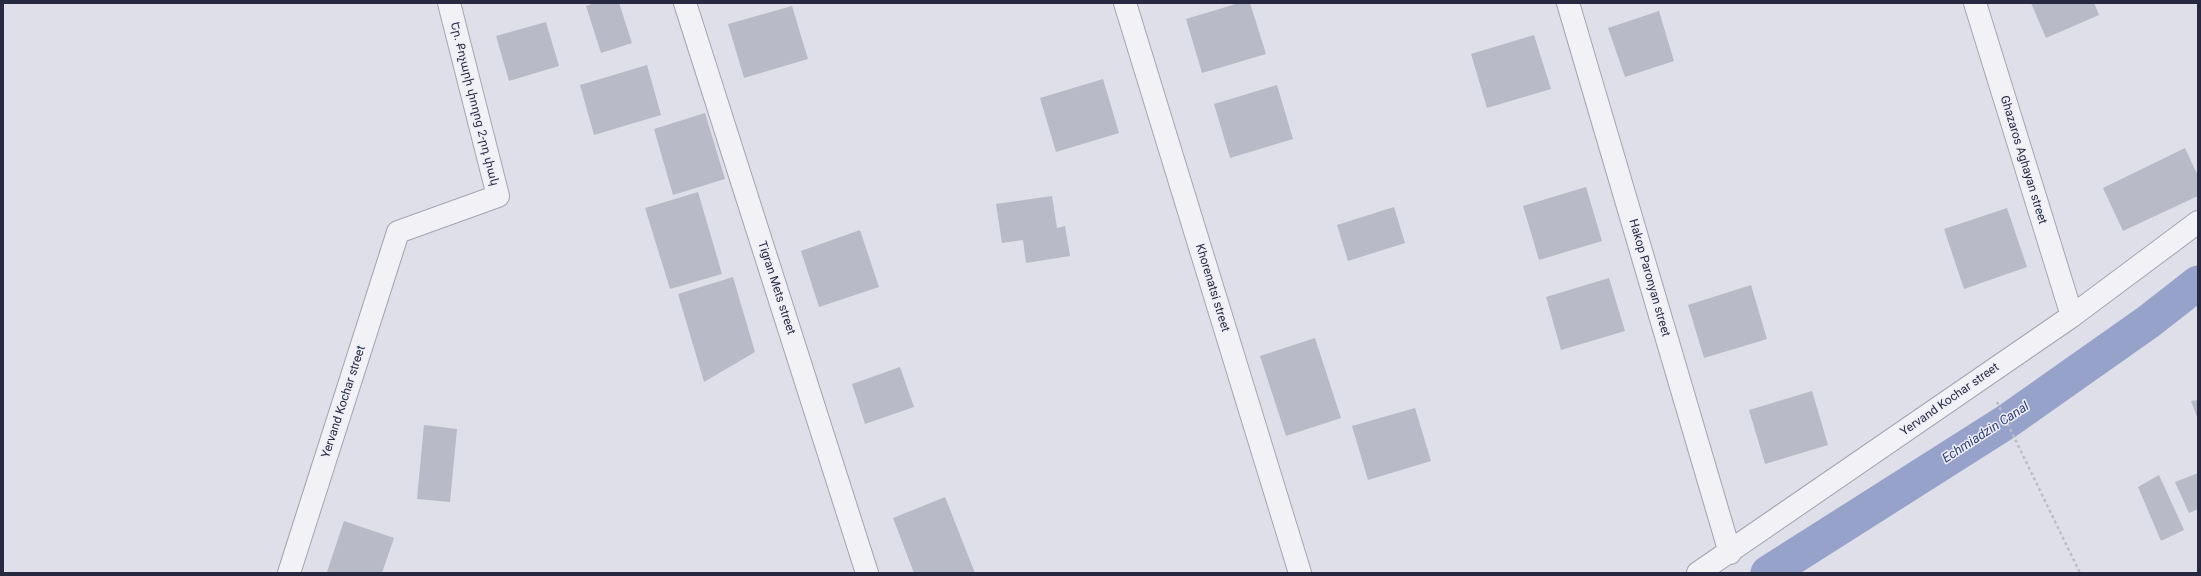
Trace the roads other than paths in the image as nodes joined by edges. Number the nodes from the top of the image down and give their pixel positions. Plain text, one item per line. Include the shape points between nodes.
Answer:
1 (449, 3) edge
2 (685, 3) edge
3 (1125, 3) edge
4 (1568, 3) edge
5 (1975, 3) edge
6 (2198, 222) edge
7 (398, 232) joint
8 (2072, 316) junction
9 (1730, 553) junction
10 (290, 573) edge
11 (867, 573) edge
12 (1300, 573) edge
13 (1698, 573) edge

1 - 7 street, Եր. Քոչարի փողոց 2-րդ փակ via 498,196
2 - 11 street, Tigran Mets street
3 - 12 street, Khorenatsi street
4 - 9 street, Hakop Paronyan street
5 - 8 street, Ghazaros Aghayan street
6 - 8 street, Yervand Kochar street
7 - 10 street, Yervand Kochar street
8 - 9 street, Yervand Kochar street
9 - 13 street, Yervand Kochar street

